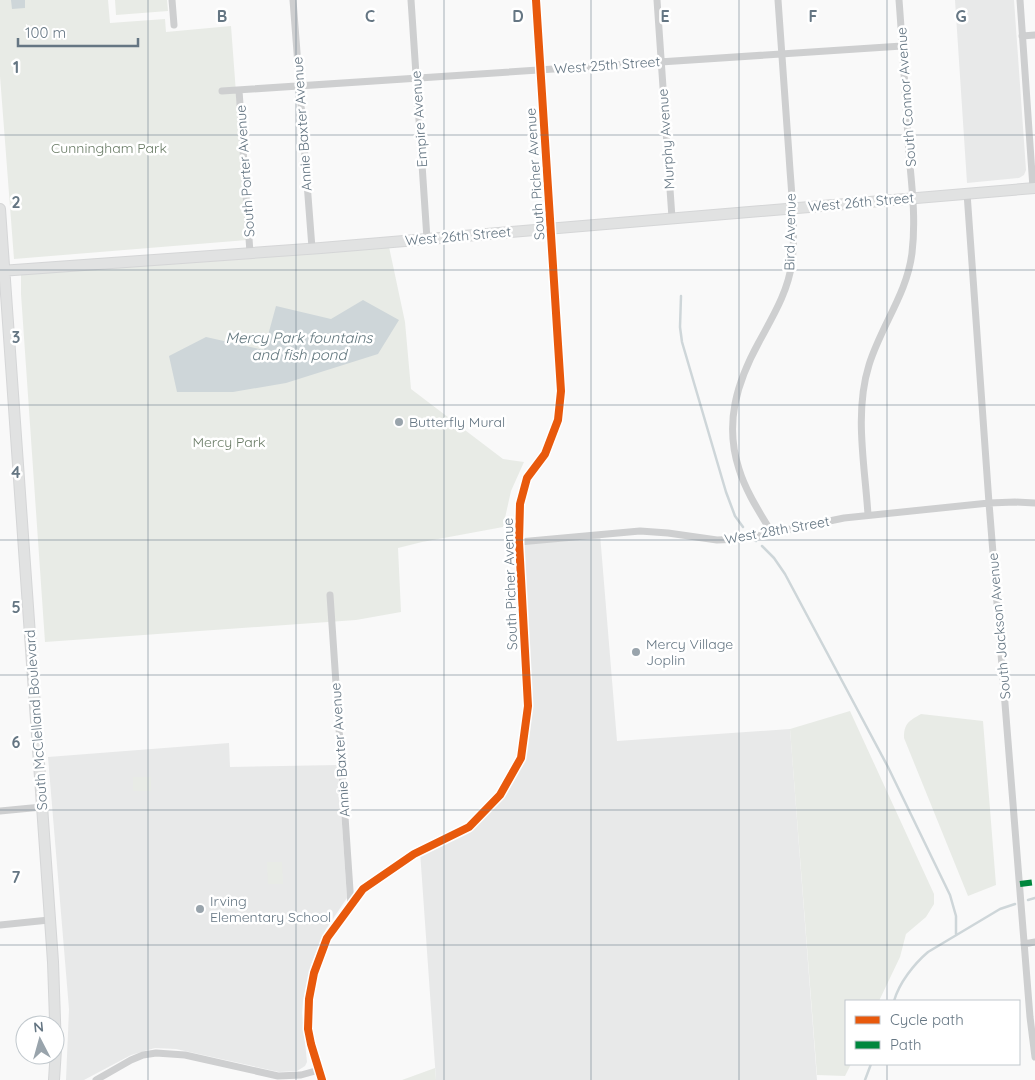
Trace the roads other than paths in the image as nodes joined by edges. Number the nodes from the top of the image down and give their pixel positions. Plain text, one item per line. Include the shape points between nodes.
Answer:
1 (172, 0) edge
2 (293, 0) edge
3 (411, 0) edge
4 (536, 0) edge
5 (657, 0) edge
6 (778, 0) edge
7 (899, 0) edge
8 (1020, 0) edge
9 (174, 26) dead end
10 (1035, 35) edge
11 (1022, 36) junction
12 (902, 46) junction
13 (782, 54) junction
14 (661, 62) junction
15 (540, 70) junction
16 (416, 78) junction
17 (300, 86) junction
18 (239, 90) junction
19 (222, 91) dead end
20 (1034, 188) edge
21 (967, 194) junction
22 (912, 198) junction
23 (793, 208) junction
24 (0, 209) edge
25 (672, 218) junction
26 (552, 228) junction
27 (427, 238) junction
28 (312, 248) junction
29 (250, 253) junction
30 (2, 271) edge
31 (989, 503) junction
32 (1035, 503) edge
33 (868, 515) junction
34 (772, 534) junction
35 (519, 542) junction
36 (330, 595) dead end
37 (42, 807) junction
38 (0, 811) edge
39 (351, 905) junction
40 (50, 920) junction
41 (0, 925) edge
42 (1035, 942) edge
43 (1024, 944) junction
44 (1032, 1017) edge
45 (1035, 1057) edge
46 (319, 1070) junction
47 (54, 1080) edge
48 (96, 1080) edge
49 (322, 1080) edge

1 - 9 street
2 - 17 street, Annie Baxter Avenue
3 - 16 street, Empire Avenue
4 - 15 street, South Picher Avenue
5 - 14 street, Murphy Avenue
6 - 13 street, Bird Avenue
7 - 12 street, South Connor Avenue
8 - 11 street
10 - 11 street
11 - 20 street
12 - 13 street, West 25th Street
12 - 22 street, South Connor Avenue
13 - 14 street, West 25th Street
13 - 23 street, Bird Avenue
14 - 15 street, West 25th Street
14 - 25 street, Murphy Avenue
15 - 16 street, West 25th Street
15 - 26 street, South Picher Avenue
16 - 17 street, West 25th Street
16 - 27 street, Empire Avenue
17 - 18 street, West 25th Street
17 - 28 street, Annie Baxter Avenue
18 - 19 street, West 25th Street
18 - 29 street, South Porter Avenue
20 - 21 main road, West 26th Street
21 - 22 main road, West 26th Street
21 - 31 street, South Jackson Avenue
22 - 23 main road, West 26th Street
22 - 33 street, South Connor Avenue via 914,238 909,272 873,353 863,394 861,421
23 - 25 main road, West 26th Street
23 - 34 street, Bird Avenue via 793,249 788,283 741,378 734,413 739,468
24 - 30 main road, South McClelland Boulevard
25 - 26 main road, West 26th Street
26 - 27 main road, West 26th Street
26 - 35 street, South Picher Avenue via 561,391 558,420 545,454 527,478 520,504
27 - 28 main road, West 26th Street
28 - 29 main road, West 26th Street
29 - 30 main road, West 26th Street
30 - 37 main road, South McClelland Boulevard
31 - 32 street, West 28th Street
31 - 33 street, West 28th Street
31 - 43 street, South Jackson Avenue
33 - 34 street, West 28th Street
34 - 35 street, West 28th Street via 717,540 640,531
35 - 39 street, South Picher Avenue via 528,706 521,758 500,795 469,827 414,854 363,889
36 - 39 street, Annie Baxter Avenue
37 - 38 street
37 - 40 main road, South McClelland Boulevard
39 - 46 street, South Picher Avenue via 327,938 314,973 308,1029
40 - 41 street
40 - 47 main road, South McClelland Boulevard via 56,1021
42 - 43 street
43 - 44 street, South Jackson Avenue
44 - 45 street, South Jackson Avenue
46 - 48 street via 278,1076 185,1055 162,1053 139,1057
46 - 49 street, South Picher Avenue

